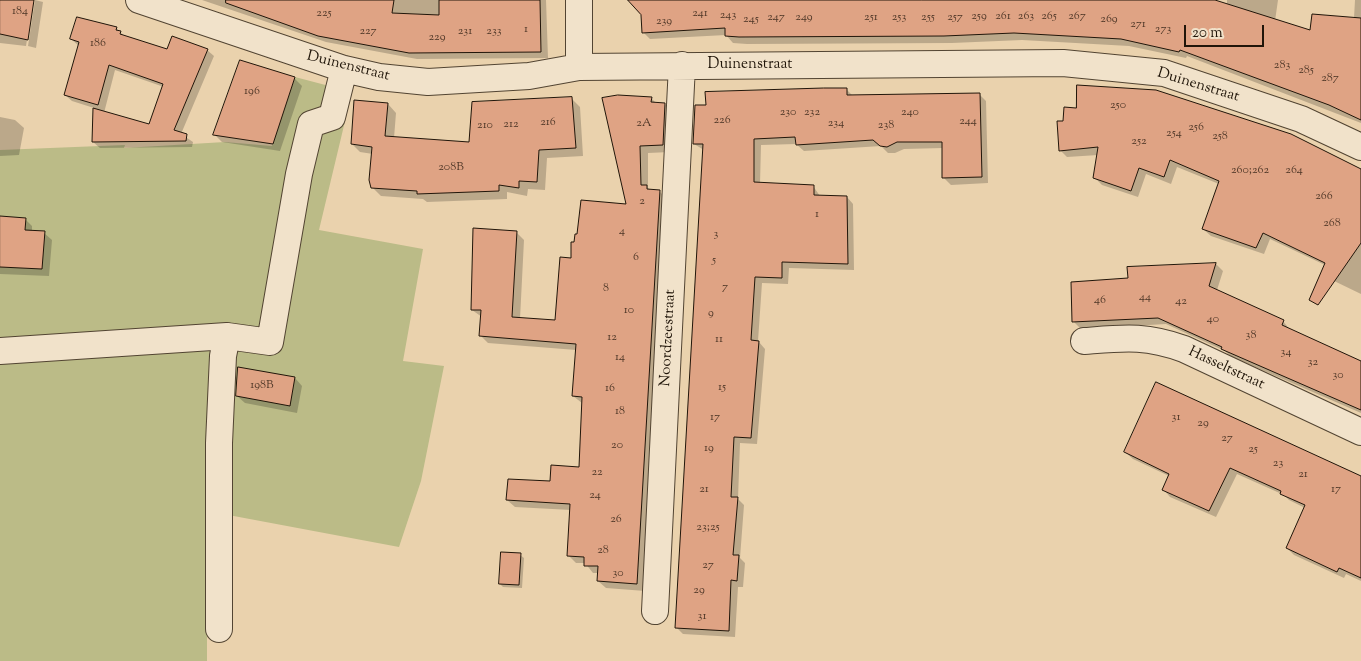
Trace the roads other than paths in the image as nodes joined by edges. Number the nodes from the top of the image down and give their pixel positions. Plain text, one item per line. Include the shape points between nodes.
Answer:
1 (139, 0) edge
2 (579, 0) edge
3 (682, 65) junction
4 (579, 67) junction
5 (344, 69) junction
6 (1361, 147) edge
7 (227, 336) junction
8 (1084, 341) dead end
9 (0, 351) edge
10 (1361, 432) edge
11 (655, 611) dead end
12 (219, 629) dead end

1 - 5 street, Duinenstraat
2 - 4 street
3 - 4 street, Duinenstraat
3 - 6 street, Duinenstraat via 984,62 1123,68 1164,73 1205,86 1301,119
3 - 11 street, Noordzeestraat
4 - 5 street, Duinenstraat via 528,76 428,82 379,77
5 - 7 street via 332,117 311,124 298,174 270,342
7 - 9 street
7 - 12 street via 219,443
8 - 10 street, Hasseltstraat via 1131,337 1165,342

